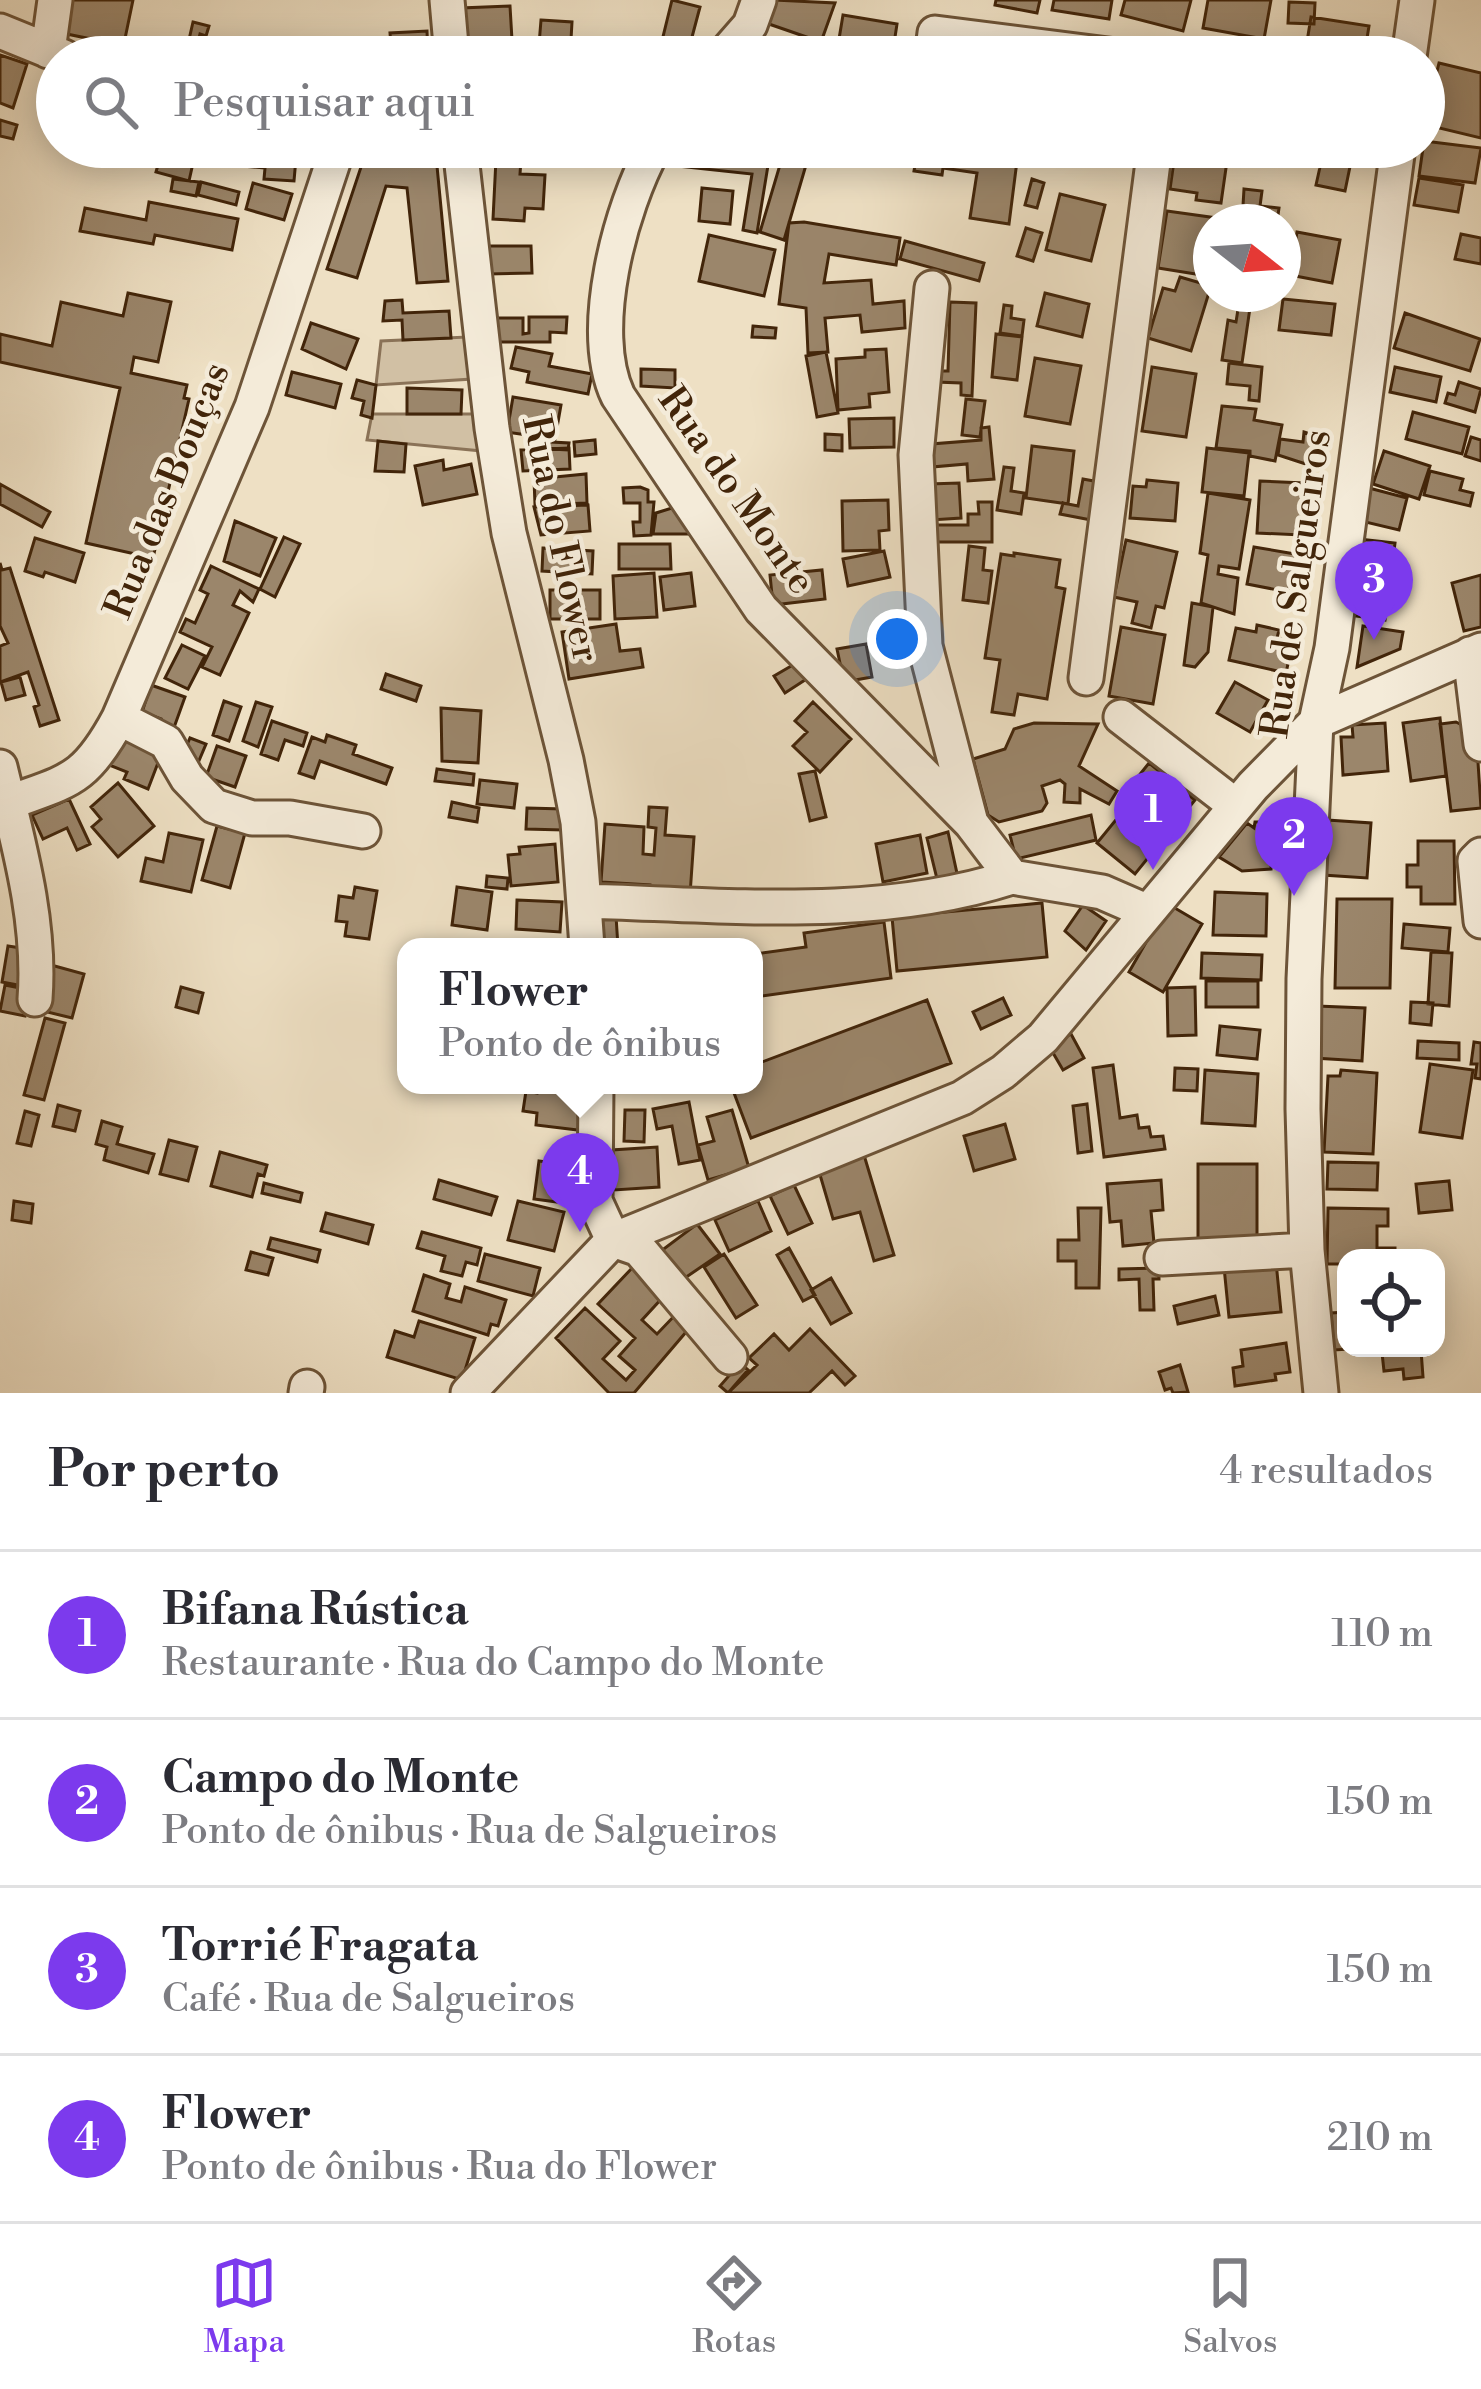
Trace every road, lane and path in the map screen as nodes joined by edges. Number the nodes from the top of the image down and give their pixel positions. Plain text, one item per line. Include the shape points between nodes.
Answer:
1 (55, 0) edge
2 (447, 0) edge
3 (759, 0) edge
4 (1417, 0) edge
5 (0, 31) edge
6 (56, 36) edge
7 (450, 36) edge
8 (740, 36) edge
9 (1412, 36) edge
10 (36, 46) edge
11 (331, 168) edge
12 (462, 168) edge
13 (644, 168) edge
14 (1152, 168) edge
15 (1395, 168) edge
16 (932, 288) dead end
17 (1476, 652) edge
18 (1086, 678) dead end
19 (1121, 717) dead end
20 (118, 718) junction
21 (1316, 722) junction
22 (1481, 744) edge
23 (0, 767) edge
24 (4, 804) edge
25 (1236, 806) junction
26 (971, 823) junction
27 (363, 831) dead end
28 (1481, 855) edge
29 (1012, 877) junction
30 (584, 901) junction
31 (1148, 912) junction
32 (1481, 921) edge
33 (586, 938) edge
34 (35, 999) dead end
35 (596, 1094) edge
36 (613, 1240) junction
37 (1307, 1250) junction
38 (1162, 1258) dead end
39 (730, 1357) dead end
40 (468, 1393) edge
41 (1321, 1393) edge

1 - 6 street
2 - 7 street
3 - 8 street
4 - 9 street
5 - 10 street
11 - 20 street, Rua das Bouças via 252,407
12 - 30 street, Rua do Flower via 495,449 566,760
13 - 26 street, Rua do Monte via 612,272 613,385 761,609
14 - 18 street
15 - 21 street, Rua de Salgueiros
16 - 26 street via 916,455 925,646
17 - 21 street
17 - 22 street
19 - 25 street
20 - 24 street, Rua das Bouças via 78,776
20 - 27 street via 166,742 214,806
21 - 25 street
21 - 37 street, Rua de Salgueiros via 1304,979
23 - 24 street
24 - 34 street via 23,850
25 - 31 street
26 - 29 street, Rua do Monte
28 - 32 street
29 - 30 street via 833,908
29 - 31 street via 1102,892
30 - 33 street, Rua do Flower
31 - 36 street via 1043,1038 962,1098
35 - 36 street via 595,1202
36 - 39 street via 639,1250
36 - 40 street
37 - 38 street
37 - 41 street, Rua de Salgueiros

